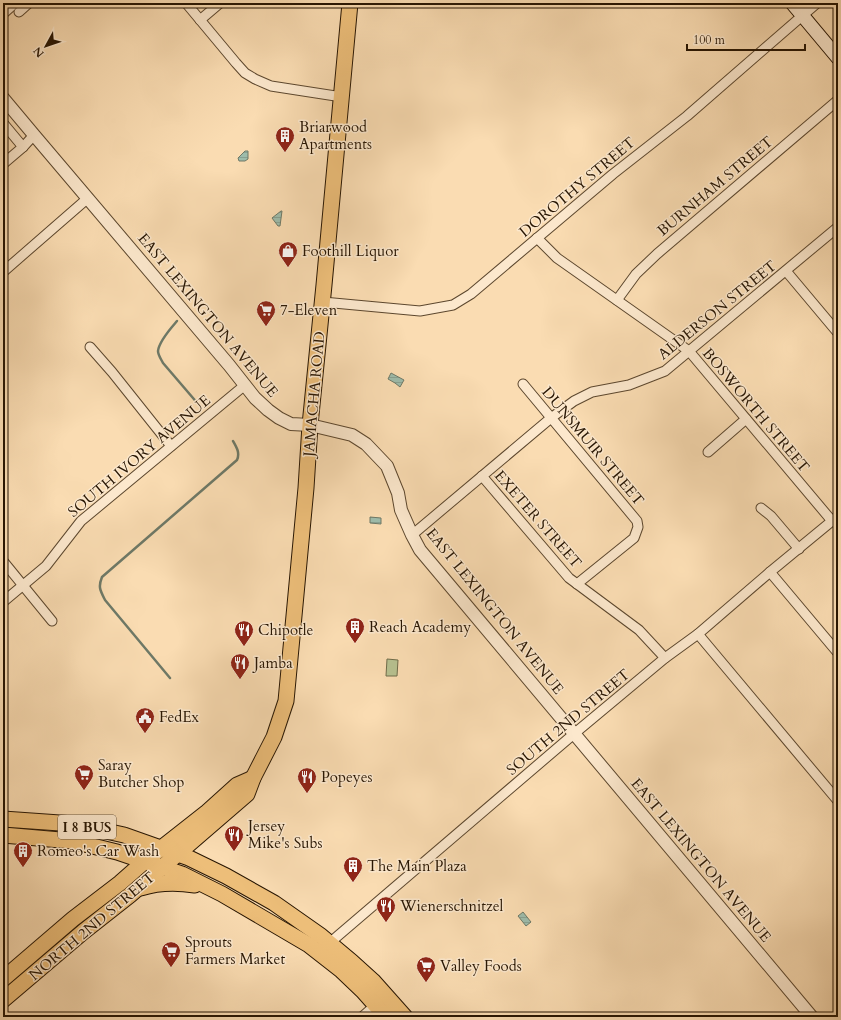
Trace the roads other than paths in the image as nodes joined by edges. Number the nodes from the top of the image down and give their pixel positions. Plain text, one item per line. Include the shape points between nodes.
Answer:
1 (29, 3) edge
2 (186, 3) edge
3 (220, 3) edge
4 (350, 3) edge
5 (792, 3) edge
6 (817, 3) edge
7 (3, 14) edge
8 (802, 16) junction
9 (200, 20) junction
10 (838, 58) edge
11 (342, 97) junction
12 (3, 98) edge
13 (838, 100) edge
14 (3, 123) edge
15 (34, 135) junction
16 (23, 147) junction
17 (3, 164) edge
18 (88, 198) junction
19 (838, 227) edge
20 (537, 238) junction
21 (786, 271) junction
22 (3, 272) edge
23 (617, 300) junction
24 (323, 302) junction
25 (838, 334) edge
26 (90, 346) dead end
27 (689, 351) junction
28 (523, 384) dead end
29 (245, 385) junction
30 (551, 418) junction
31 (746, 419) junction
32 (310, 425) junction
33 (171, 446) junction
34 (708, 452) dead end
35 (482, 476) junction
36 (761, 508) dead end
37 (835, 519) edge
38 (412, 535) junction
39 (799, 548) junction
40 (3, 561) edge
41 (770, 572) junction
42 (577, 584) junction
43 (23, 585) junction
44 (3, 602) edge
45 (52, 621) dead end
46 (698, 634) junction
47 (838, 653) edge
48 (664, 658) junction
49 (575, 733) junction
50 (253, 778) junction
51 (838, 801) edge
52 (3, 819) edge
53 (202, 834) junction
54 (3, 835) edge
55 (162, 848) junction
56 (112, 851) junction
57 (178, 853) junction
58 (145, 861) junction
59 (206, 866) junction
60 (163, 867) junction
61 (120, 883) junction
62 (211, 888) junction
63 (137, 889) junction
64 (324, 948) junction
65 (3, 979) edge
66 (3, 1000) edge
67 (382, 1001) junction
68 (362, 1017) edge
69 (386, 1017) edge
70 (405, 1017) edge
71 (812, 1017) edge

1 - 7 street
2 - 9 street
3 - 9 street
4 - 11 main road, JAMACHA ROAD
5 - 8 main road
6 - 8 street, DOROTHY STREET
8 - 10 main road
8 - 20 street, DOROTHY STREET via 686,116
9 - 11 street via 236,63 255,79 271,86
11 - 24 main road, JAMACHA ROAD
12 - 15 street, EAST LEXINGTON AVENUE
13 - 23 street, BURNHAM STREET via 657,254 636,274
14 - 16 street
15 - 16 street
15 - 18 street, EAST LEXINGTON AVENUE
16 - 17 street
18 - 22 street
18 - 29 street, EAST LEXINGTON AVENUE
19 - 21 street, ALDERSON STREET
20 - 23 street, BOSWORTH STREET via 557,258
20 - 24 street, DOROTHY STREET via 471,294 453,305 420,311
21 - 25 street
21 - 27 street, ALDERSON STREET
23 - 27 street, BOSWORTH STREET
24 - 32 main road, JAMACHA ROAD
26 - 33 street
27 - 30 street, ALDERSON STREET via 665,371 628,385 592,392 574,401
27 - 31 street, BOSWORTH STREET
28 - 30 street, DUNSMUIR STREET
29 - 32 street, EAST LEXINGTON AVENUE via 263,406 279,418 291,424
29 - 33 street, SOUTH IVORY AVENUE
30 - 35 street, ALDERSON STREET
30 - 42 street, DUNSMUIR STREET via 637,521 638,528 634,538
31 - 34 street
31 - 37 street, BOSWORTH STREET
32 - 38 street, EAST LEXINGTON AVENUE via 352,435 366,444 387,466
32 - 50 main road, JAMACHA ROAD via 286,701 274,737
33 - 43 street, SOUTH IVORY AVENUE via 80,521 46,566
35 - 38 street, ALDERSON STREET
35 - 42 street, EXETER STREET via 569,578
36 - 39 street
37 - 39 street, SOUTH 2ND STREET
38 - 49 street, EAST LEXINGTON AVENUE via 420,550
39 - 41 street, SOUTH 2ND STREET
40 - 43 street
41 - 46 street, SOUTH 2ND STREET
41 - 47 street
42 - 48 street, EXETER STREET via 639,630
43 - 44 street, SOUTH IVORY AVENUE
43 - 45 street
46 - 48 street, SOUTH 2ND STREET
46 - 51 street
48 - 49 street, SOUTH 2ND STREET
49 - 64 street, SOUTH 2ND STREET
49 - 71 street, EAST LEXINGTON AVENUE
50 - 53 main road, JAMACHA ROAD via 247,794
50 - 55 main road via 237,785
52 - 55 main road, I 8 BUS via 74,824 124,835
53 - 57 main road, JAMACHA ROAD
53 - 59 main road via 202,854
54 - 56 main road, I 8 BUS via 72,841
55 - 57 main road, I 8 BUS
55 - 58 main road
56 - 58 main road, I 8 BUS
56 - 61 main road via 121,863 124,874
57 - 59 main road, I 8 BUS
57 - 60 main road, JAMACHA ROAD
58 - 60 main road, I 8 BUS
58 - 61 main road, NORTH 2ND STREET
59 - 64 main road, I 8 BUS via 274,903
60 - 62 main road, I 8 BUS
60 - 63 main road, NORTH 2ND STREET
61 - 65 main road, NORTH 2ND STREET
62 - 63 main road via 167,882
62 - 64 main road, I 8 BUS via 309,945
63 - 66 main road, NORTH 2ND STREET
64 - 67 main road, I 8 BUS via 373,981
67 - 68 street
67 - 69 main road, I 8 BUS
67 - 70 main road, I 8 BUS

